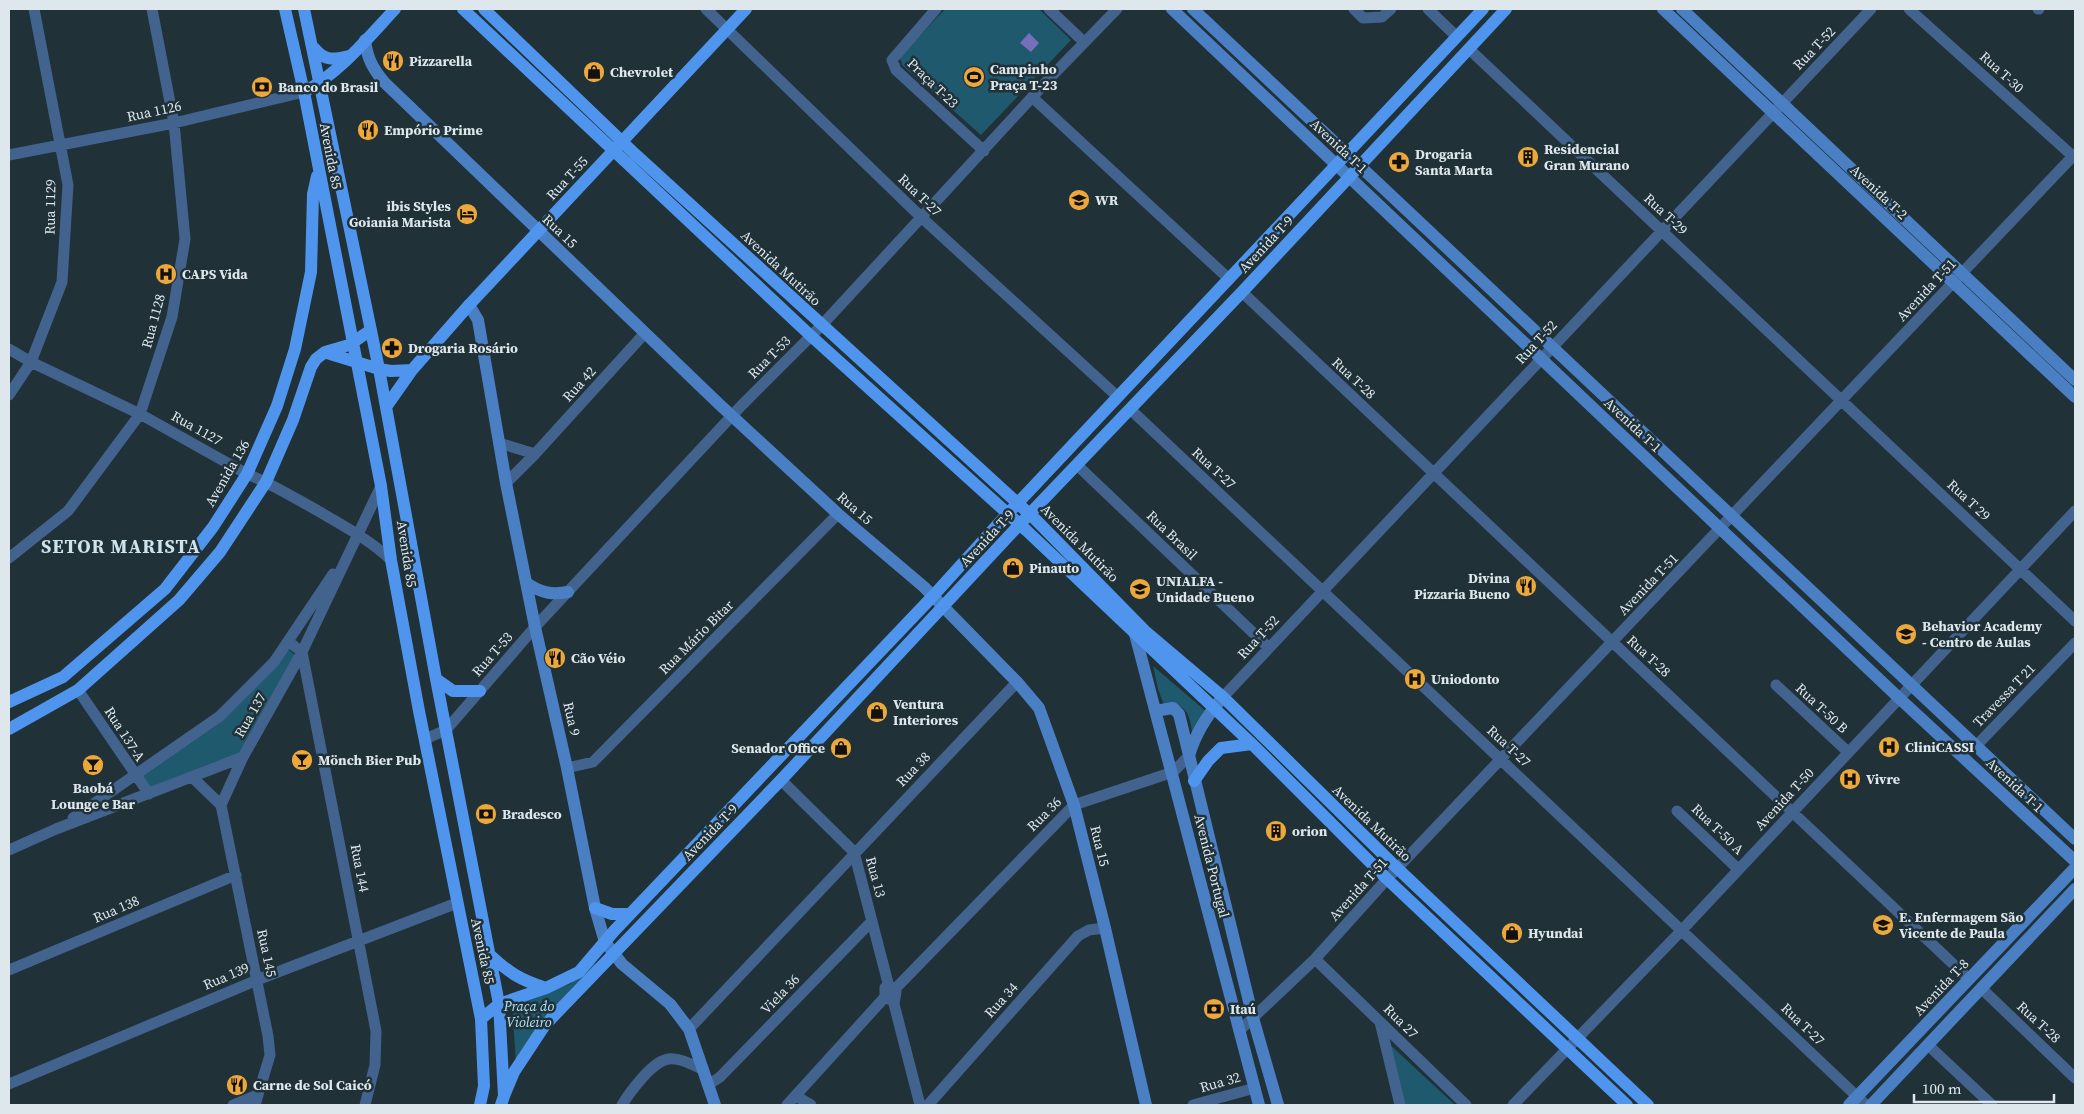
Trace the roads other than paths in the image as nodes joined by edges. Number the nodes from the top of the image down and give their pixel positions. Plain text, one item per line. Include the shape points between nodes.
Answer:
1 (34, 9) edge
2 (152, 9) edge
3 (285, 9) edge
4 (304, 9) edge
5 (395, 9) edge
6 (463, 9) edge
7 (484, 9) edge
8 (706, 9) edge
9 (746, 9) edge
10 (936, 9) edge
11 (1050, 9) edge
12 (1118, 9) edge
13 (1172, 9) edge
14 (1193, 9) edge
15 (1354, 9) edge
16 (1391, 9) edge
17 (1428, 9) edge
18 (1483, 9) edge
19 (1506, 9) edge
20 (1663, 9) edge
21 (1682, 9) edge
22 (1872, 9) edge
23 (1909, 9) edge
24 (726, 28) junction
25 (1457, 37) junction
26 (365, 40) junction
27 (1084, 42) junction
28 (314, 48) junction
29 (1469, 49) junction
30 (352, 55) junction
31 (321, 83) junction
32 (304, 92) junction
33 (1032, 97) junction
34 (1777, 108) junction
35 (174, 122) junction
36 (61, 144) junction
37 (618, 146) junction
38 (984, 151) junction
39 (1347, 154) junction
40 (9, 155) edge
41 (2075, 156) edge
42 (1337, 164) junction
43 (1360, 166) junction
44 (318, 168) junction
45 (1350, 177) junction
46 (921, 217) junction
47 (538, 231) junction
48 (1662, 231) junction
49 (1229, 279) junction
50 (1958, 279) junction
51 (1242, 292) junction
52 (469, 305) junction
53 (821, 326) junction
54 (371, 330) junction
55 (645, 333) junction
56 (811, 336) junction
57 (353, 342) junction
58 (1552, 347) junction
59 (9, 349) edge
60 (325, 352) junction
61 (1541, 358) junction
62 (31, 362) junction
63 (357, 363) junction
64 (379, 369) junction
65 (412, 370) junction
66 (2075, 380) edge
67 (9, 395) edge
68 (2075, 397) edge
69 (1118, 398) junction
70 (1842, 401) junction
71 (386, 407) junction
72 (1130, 409) junction
73 (140, 414) junction
74 (733, 415) junction
75 (499, 443) junction
76 (535, 454) junction
77 (1077, 465) junction
78 (1433, 473) junction
79 (248, 474) junction
80 (266, 482) junction
81 (506, 483) junction
82 (381, 486) junction
83 (1018, 504) junction
84 (2075, 511) edge
85 (838, 514) junction
86 (1007, 514) junction
87 (1030, 514) junction
88 (1732, 517) junction
89 (1019, 525) junction
90 (1721, 529) junction
91 (358, 535) junction
92 (9, 558) edge
93 (391, 560) junction
94 (2021, 569) junction
95 (528, 584) junction
96 (1322, 590) junction
97 (568, 592) junction
98 (933, 596) junction
99 (944, 607) junction
100 (2075, 621) edge
101 (535, 627) junction
102 (1135, 634) junction
103 (289, 642) junction
104 (1613, 642) junction
105 (2075, 642) edge
106 (1268, 648) junction
107 (302, 652) junction
108 (436, 679) junction
109 (1017, 682) junction
110 (1776, 685) dead end
111 (1911, 686) junction
112 (78, 690) junction
113 (480, 691) junction
114 (1223, 697) junction
115 (1899, 698) junction
116 (9, 702) edge
117 (1214, 708) junction
118 (1156, 713) junction
119 (9, 729) edge
120 (446, 730) junction
121 (425, 739) junction
122 (1252, 744) junction
123 (1976, 746) junction
124 (1848, 752) junction
125 (1189, 756) junction
126 (243, 757) junction
127 (1501, 760) junction
128 (567, 768) junction
129 (1173, 772) junction
130 (135, 776) junction
131 (192, 777) junction
132 (781, 780) junction
133 (1194, 781) junction
134 (149, 794) junction
135 (221, 805) junction
136 (1074, 805) junction
137 (1678, 811) dead end
138 (1792, 811) junction
139 (56, 829) junction
140 (2075, 839) edge
141 (9, 850) edge
142 (854, 852) junction
143 (2075, 861) edge
144 (1397, 868) junction
145 (2075, 868) edge
146 (1738, 869) junction
147 (859, 872) junction
148 (236, 875) junction
149 (831, 877) junction
150 (1386, 880) junction
151 (2075, 889) edge
152 (457, 903) junction
153 (595, 908) junction
154 (630, 914) junction
155 (872, 920) junction
156 (1105, 928) junction
157 (1682, 930) junction
158 (359, 939) junction
159 (605, 942) junction
160 (489, 954) junction
161 (613, 954) junction
162 (1315, 959) junction
163 (9, 970) edge
164 (1970, 979) junction
165 (257, 980) junction
166 (546, 988) junction
167 (1981, 988) junction
168 (891, 992) junction
169 (499, 1004) junction
170 (1253, 1018) junction
171 (481, 1019) junction
172 (1380, 1020) junction
173 (689, 1029) junction
174 (1239, 1031) junction
175 (1578, 1038) junction
176 (1928, 1045) junction
177 (1567, 1049) junction
178 (702, 1069) junction
179 (2075, 1078) edge
180 (9, 1084) edge
181 (708, 1085) junction
182 (1255, 1088) junction
183 (796, 1096) junction
184 (256, 1100) edge
185 (503, 1101) edge
186 (1857, 1102) edge
187 (233, 1105) edge
188 (365, 1105) edge
189 (480, 1105) edge
190 (622, 1105) edge
191 (715, 1105) edge
192 (787, 1105) edge
193 (811, 1105) edge
194 (920, 1105) edge
195 (928, 1105) edge
196 (1146, 1105) edge
197 (1193, 1105) edge
198 (1259, 1105) edge
199 (1278, 1105) edge
200 (1400, 1105) edge
201 (1466, 1105) edge
202 (1513, 1105) edge
203 (1627, 1105) edge
204 (1648, 1105) edge
205 (1871, 1105) edge
206 (1992, 1105) edge

1 - 36 street, Rua 1129
2 - 35 street, Rua 1128
3 - 32 main road, Avenida 85
4 - 28 main road, Avenida 85
5 - 26 main road
6 - 37 main road, Avenida Mutirão
7 - 37 main road, Avenida Mutirão
8 - 24 street, Rua T-27
9 - 24 main road, Rua T-55
10 - 38 street, Praça T-23 via 892,60 896,70
11 - 27 street
12 - 27 street, Rua T-53
13 - 42 main road, Avenida T-1
14 - 39 main road, Avenida T-1
15 - 16 street via 1363,18 1382,18
17 - 25 street
18 - 25 main road, Avenida T-9
19 - 29 main road, Avenida T-9
20 - 34 main road, Avenida T-2
21 - 34 main road, Avenida T-2
22 - 34 street, Rua T-52
23 - 41 street, Rua T-30
24 - 37 main road, Rua T-55
24 - 46 street, Rua T-27
25 - 39 main road, Avenida T-9
26 - 30 main road
26 - 47 main road, Rua 15 via 372,68 384,82
27 - 33 street, Rua T-53
28 - 30 main road via 329,59
28 - 31 main road, Avenida 85
29 - 43 main road, Avenida T-9
29 - 48 street, Rua T-29
30 - 31 main road
31 - 32 main road
31 - 54 main road, Avenida 85
32 - 35 street, Rua 1126
32 - 44 main road, Avenida 85
33 - 38 street, Rua T-53
33 - 49 street
34 - 48 street, Rua T-52
34 - 50 main road, Avenida T-2
35 - 36 street, Rua 1126
35 - 73 street, Rua 1128 via 185,239 172,317
36 - 40 street, Rua 1126
36 - 62 street, Rua 1129 via 68,185 62,282
37 - 47 main road, Rua T-55
37 - 53 main road, Avenida Mutirão
37 - 56 main road, Avenida Mutirão
38 - 46 street, Rua T-53
39 - 42 main road, Avenida T-9
39 - 43 main road, Avenida T-1
41 - 50 street, Avenida T-51
42 - 45 main road, Avenida T-1
42 - 49 main road, Avenida T-9
43 - 45 main road, Avenida T-9
43 - 58 main road, Avenida T-1
44 - 57 main road, Avenida 85
44 - 79 main road, Avenida 136 via 313,194 311,272 295,349 277,406
45 - 51 main road, Avenida T-9
45 - 61 main road, Avenida T-1
46 - 53 street, Rua T-53
46 - 69 street, Rua T-27
47 - 52 main road, Rua T-55
47 - 55 main road, Rua 15
48 - 58 street, Rua T-52
48 - 70 street, Rua T-29
49 - 69 main road, Avenida T-9
50 - 66 main road, Avenida T-2
50 - 68 main road, Avenida T-2
50 - 70 street, Avenida T-51
51 - 72 main road, Avenida T-9
51 - 78 street, Rua T-28
52 - 65 main road, Rua T-55
52 - 75 main road, Rua 9 via 478,320
53 - 56 street, Rua T-53
53 - 83 main road, Avenida Mutirão
54 - 57 main road
54 - 64 main road, Avenida 85
55 - 74 main road, Rua 15
55 - 76 street, Rua 42
56 - 74 street, Rua T-53
56 - 86 main road, Avenida Mutirão
57 - 60 main road
57 - 63 main road, Avenida 85
58 - 61 street, Rua T-52
58 - 88 main road, Avenida T-1
59 - 62 street, Rua 1127
60 - 63 main road
60 - 80 main road via 311,367 293,420
61 - 78 street, Rua T-52
61 - 90 main road, Avenida T-1
62 - 67 street, Rua 1129
62 - 73 street, Rua 1127
63 - 64 main road
63 - 82 main road, Avenida 85
64 - 65 main road
64 - 71 main road, Avenida 85
65 - 71 main road, Rua T-55
69 - 83 main road, Avenida T-9
70 - 88 street, Avenida T-51
70 - 94 street, Rua T 29
71 - 108 main road, Avenida 85
72 - 77 main road, Avenida T-9
72 - 96 street, Rua T-27
73 - 79 street, Rua 1127
73 - 92 street, Rua 1128 via 68,511
74 - 85 main road, Rua 15
74 - 97 street, Rua T-53
75 - 76 street
75 - 81 main road, Rua 9
76 - 81 street, Rua 42
77 - 87 main road, Avenida T-9
77 - 106 street, Rua Brasil
78 - 96 street, Rua T-52
78 - 104 street, Rua T-28
79 - 80 street, Rua 1127
79 - 116 main road, Avenida 136 via 213,527 165,589 63,677
80 - 91 street, Rua 1127
80 - 112 main road via 220,552 179,600
81 - 95 main road, Rua 9
82 - 91 street, Rua 137
82 - 93 main road, Avenida 85
83 - 86 main road, Avenida T-9
83 - 87 main road, Avenida Mutirão
84 - 94 street, Avenida T-50
85 - 98 main road, Rua 15
85 - 128 street, Rua Mário Bitar via 593,762
86 - 89 main road, Avenida Mutirão
86 - 98 main road, Avenida T-9
87 - 89 main road, Avenida T-9
87 - 114 main road, Avenida Mutirão via 1145,631
88 - 90 street, Avenida T-51
88 - 111 main road, Avenida T-1
89 - 99 main road, Avenida T-9
89 - 102 main road, Avenida Mutirão
90 - 104 street, Avenida T-51
90 - 115 main road, Avenida T-1
91 - 93 street, Rua 1127
91 - 103 street, Rua 137
91 - 107 street, Rua 137
93 - 121 main road, Avenida 85
94 - 100 street, Rua T 29
94 - 111 street, Avenida T-50
95 - 97 main road via 553,595
95 - 101 main road, Rua 9
96 - 106 street, Rua T-52
96 - 127 street, Rua T-27
97 - 101 street, Rua T-53
98 - 99 main road, Rua 15
98 - 154 main road, Avenida T-9
99 - 109 main road, Rua 15
99 - 132 main road, Avenida T-9
101 - 113 street, Rua T-53
101 - 128 main road, Rua 9
102 - 117 main road, Avenida Mutirão
102 - 118 main road, Avenida Portugal
103 - 107 street
103 - 130 street, Rua 137 via 274,662 220,716
104 - 127 street, Avenida T-51
104 - 138 street, Rua T-28
105 - 123 street, Travessa T 21
106 - 114 street, Rua T-52
107 - 126 street, Rua 137
107 - 158 street, Rua 144
108 - 113 main road via 453,691
108 - 120 main road, Avenida 85
109 - 136 main road, Rua 15 via 1039,708
109 - 142 street, Rua 38
110 - 124 street, Rua T-50 B
111 - 115 street, Avenida T-50
111 - 123 main road, Avenida T-1
112 - 119 main road
112 - 130 street, Rua 137-A
113 - 120 street, Rua T-53
114 - 117 main road, Rua 36
114 - 144 main road, Avenida Mutirão
115 - 124 street, Avenida T-50
115 - 143 main road, Avenida T-1
117 - 122 main road, Avenida Mutirão
117 - 125 main road, Rua 36
118 - 125 main road, Avenida Portugal via 1173,708 1179,714
118 - 129 main road, Avenida Portugal
120 - 121 street
120 - 160 main road, Avenida 85
121 - 152 main road, Avenida 85
122 - 133 main road via 1221,748
122 - 150 main road, Avenida Mutirão
123 - 140 main road, Avenida T-1
124 - 138 street, Avenida T-50
125 - 129 street, Rua 36
125 - 133 main road, Avenida Portugal
126 - 131 street, Rua 137
126 - 135 street
127 - 144 street, Avenida T-51
127 - 157 street, Rua T-27
128 - 153 main road, Rua 9
129 - 136 street, Rua 36
129 - 174 main road, Avenida Portugal
130 - 134 street, Rua 137-A
130 - 139 street, Rua 137
131 - 134 street, Rua 137
131 - 135 street
132 - 142 street, Rua 13
132 - 161 main road, Avenida T-9
133 - 170 main road, Avenida Portugal
134 - 139 street, Rua 137
135 - 148 street, Rua 145
136 - 156 main road, Rua 15
136 - 168 street, Rua 36
137 - 146 street, Rua T-50 A
138 - 146 street, Avenida T-50
138 - 164 street, Rua T-28
139 - 141 street, Rua 137
142 - 147 street, Rua 13
142 - 149 street, Rua 38
144 - 150 street, Avenida T-51
144 - 175 main road, Avenida Mutirão
145 - 164 main road, Avenida T-8
146 - 157 street, Avenida T-50
147 - 149 street via 847,870
147 - 155 street, Rua 13
148 - 163 street, Rua 138
148 - 165 street, Rua 145
149 - 173 street, Rua 38
150 - 162 street, Avenida T-51
150 - 177 main road, Avenida Mutirão
151 - 167 main road
152 - 158 street, Rua 139
152 - 171 main road, Avenida 85
153 - 154 main road via 612,914
153 - 159 main road, Rua 9
154 - 159 main road, Avenida T-9
155 - 168 street, Rua 13
155 - 181 street, Viela 36 via 720,1077
156 - 195 street, Rua 34 via 1078,936
156 - 196 main road, Rua 15
157 - 175 street, Avenida T-50
157 - 186 street, Rua T-27
158 - 165 street, Rua 139
158 - 188 street, Rua 144 via 376,1032 374,1065
159 - 161 main road, Rua 9
159 - 166 main road, Avenida T-9 via 579,972
160 - 166 main road via 512,975
160 - 169 main road, Avenida 85
161 - 173 main road, Rua 9 via 670,1004
161 - 185 main road, Avenida T-9 via 545,1026 514,1072
162 - 170 street, Avenida T-51
162 - 172 street, Rua 27
164 - 186 main road, Avenida T-8
165 - 180 street, Rua 139
165 - 184 street, Rua 145 via 270,1056
166 - 169 main road, Avenida T-9
167 - 176 main road
167 - 179 street, Rua T-28
168 - 183 street, Rua 36
168 - 194 street, Rua 13
169 - 171 main road, Avenida T-9
169 - 185 main road, Avenida 85
170 - 174 street, Avenida T-51
170 - 199 main road, Avenida Portugal
171 - 189 main road, Avenida 85 via 484,1086
172 - 200 street
172 - 201 street, Rua 27
173 - 178 main road, Rua 9
174 - 182 main road, Avenida Portugal
175 - 177 street, Avenida T-50
175 - 204 main road, Avenida Mutirão
176 - 205 main road
176 - 206 street
177 - 202 street, Avenida T-50
177 - 203 main road, Avenida Mutirão
178 - 181 main road, Rua 9
178 - 190 street via 675,1058 664,1059 656,1063 630,1091
181 - 191 main road, Rua 9
182 - 197 street, Rua 32
182 - 198 main road, Avenida Portugal
183 - 192 street, Rua 36
183 - 193 street
184 - 187 street

